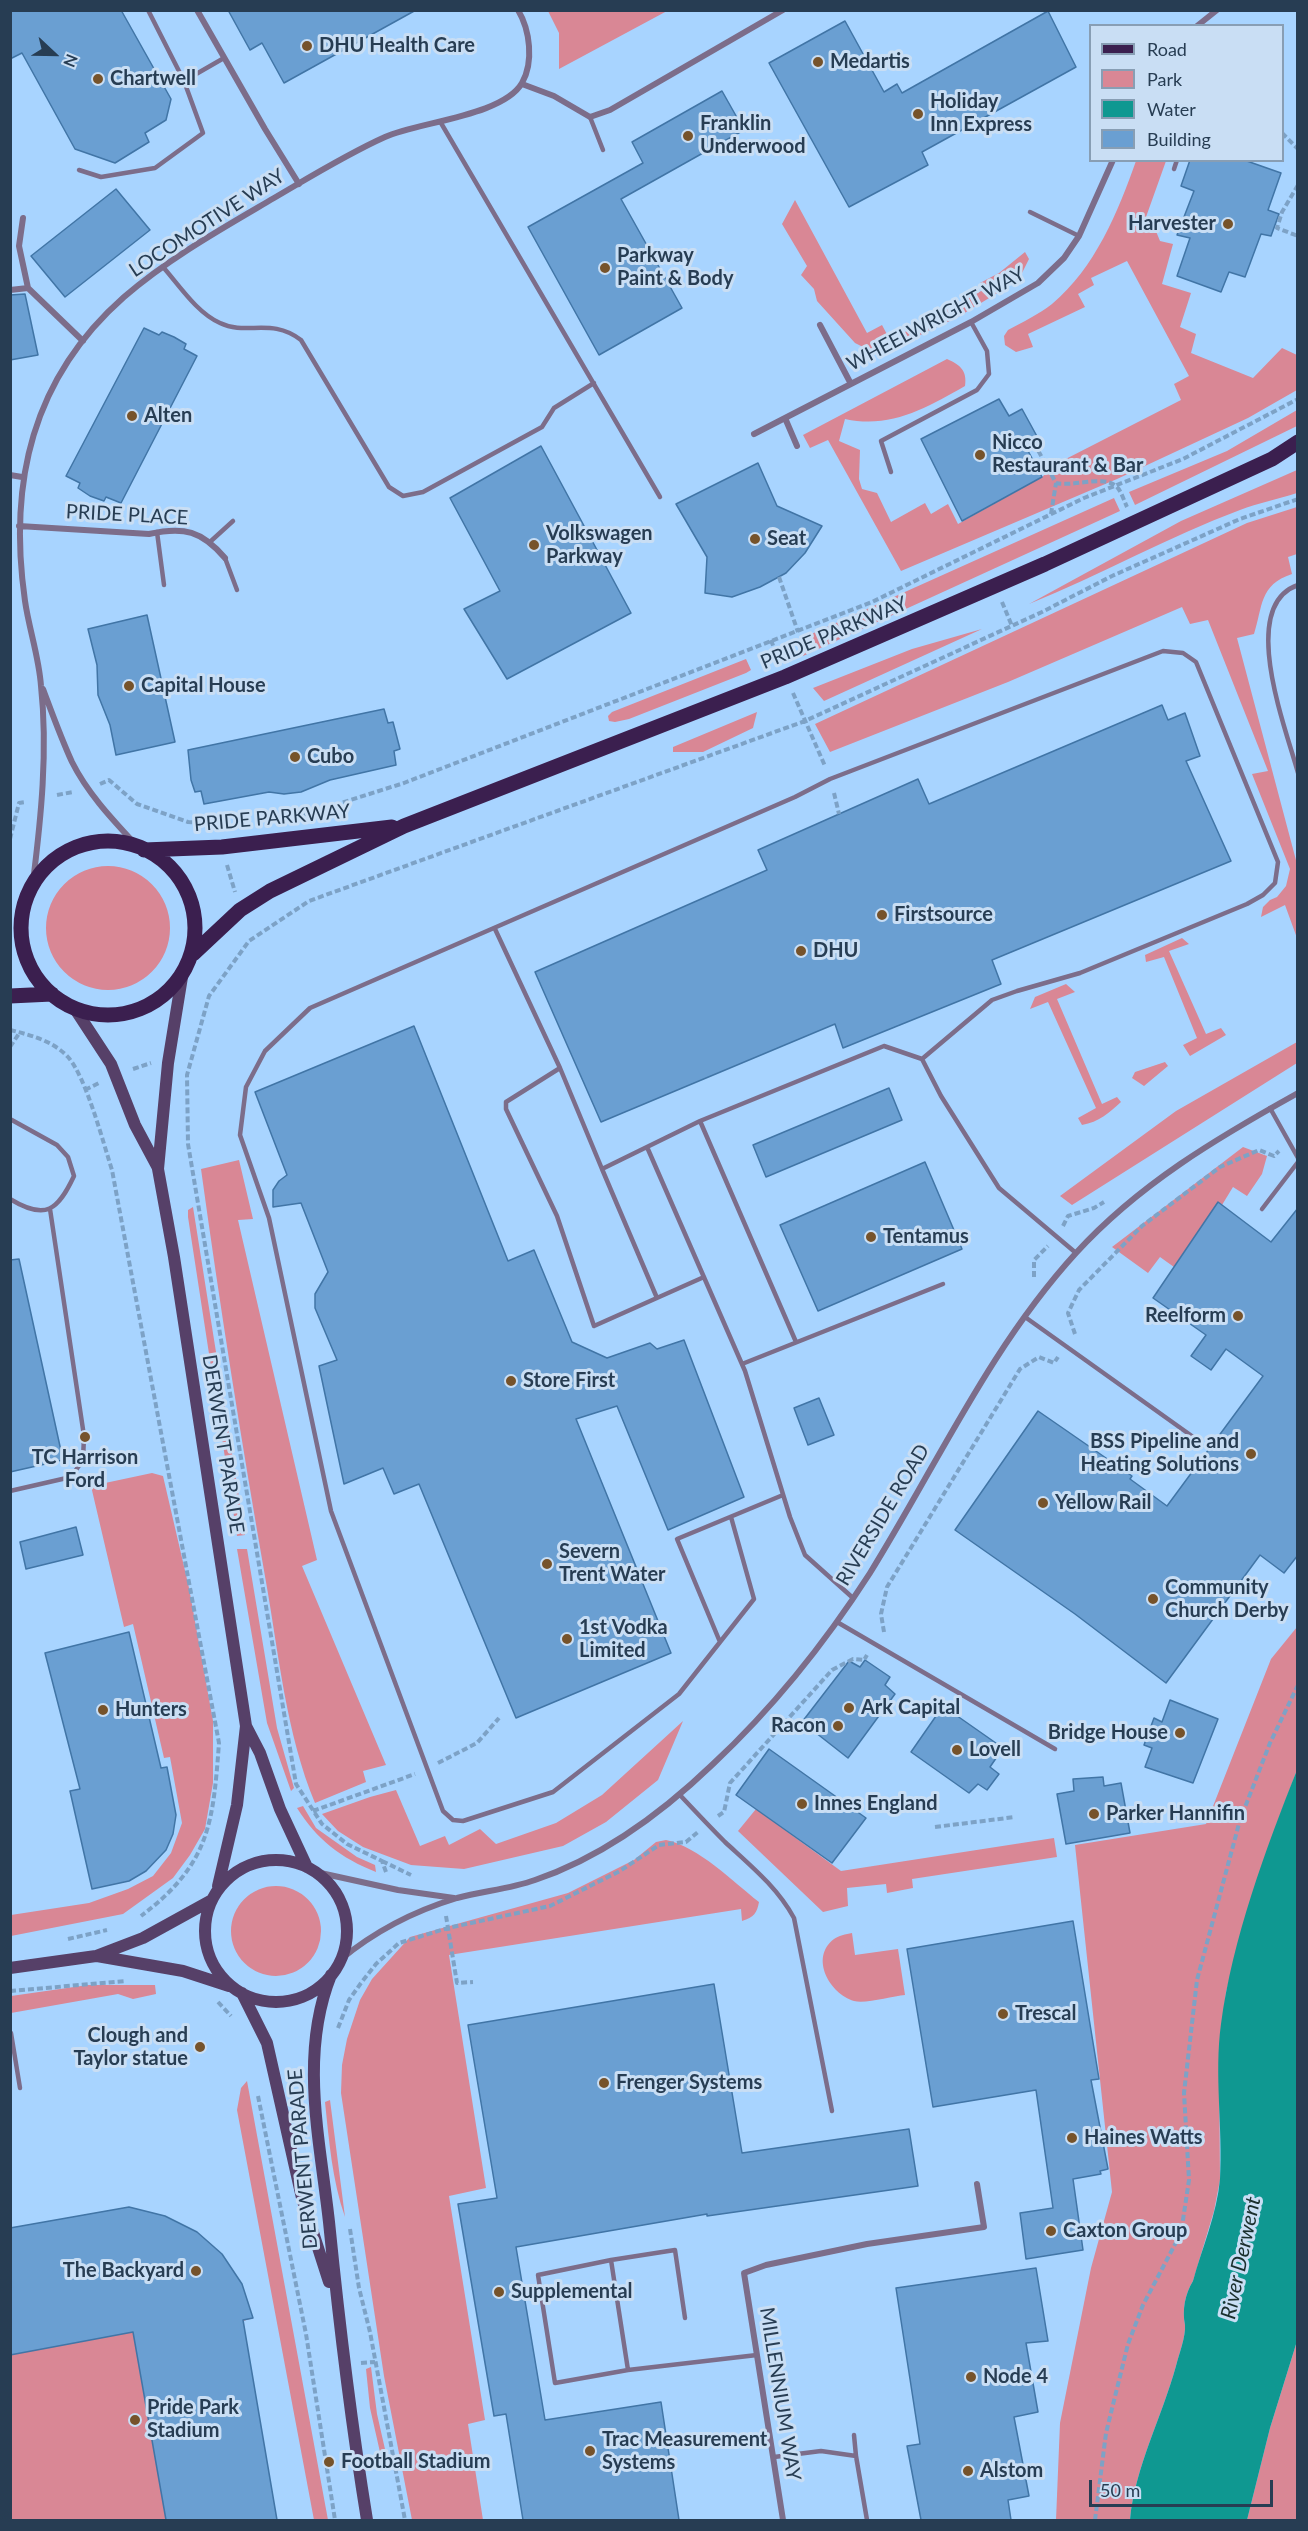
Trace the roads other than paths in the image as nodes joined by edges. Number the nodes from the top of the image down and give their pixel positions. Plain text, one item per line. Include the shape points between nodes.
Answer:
1 (148, 10) edge
2 (197, 10) edge
3 (518, 10) edge
4 (783, 10) edge
5 (1217, 10) edge
6 (1200, 24) edge
7 (224, 58) junction
8 (184, 81) junction
9 (522, 84) junction
10 (590, 117) junction
11 (441, 123) junction
12 (603, 150) dead end
13 (1112, 162) edge
14 (1176, 162) edge
15 (1174, 169) dead end
16 (79, 170) dead end
17 (298, 184) junction
18 (1030, 212) dead end
19 (23, 218) dead end
20 (1079, 237) junction
21 (163, 267) junction
22 (28, 288) junction
23 (10, 290) edge
24 (971, 322) junction
25 (820, 325) dead end
26 (83, 341) junction
27 (594, 383) junction
28 (851, 384) junction
29 (785, 418) junction
30 (754, 434) dead end
31 (1298, 442) edge
32 (797, 446) dead end
33 (1298, 454) edge
34 (1272, 459) junction
35 (891, 472) dead end
36 (10, 475) edge
37 (22, 477) junction
38 (660, 497) dead end
39 (233, 521) dead end
40 (19, 526) junction
41 (157, 532) junction
42 (211, 541) junction
43 (225, 558) joint
44 (164, 585) dead end
45 (1298, 585) edge
46 (237, 590) dead end
47 (41, 685) junction
48 (1298, 773) edge
49 (404, 826) junction
50 (140, 848) junction
51 (33, 882) junction
52 (24, 900) junction
53 (10, 911) edge
54 (495, 929) junction
55 (193, 954) junction
56 (182, 977) junction
57 (52, 994) junction
58 (10, 996) edge
59 (75, 1009) junction
60 (922, 1059) junction
61 (560, 1068) junction
62 (1298, 1093) edge
63 (1270, 1108) junction
64 (10, 1119) edge
65 (700, 1121) junction
66 (647, 1147) junction
67 (1298, 1160) edge
68 (158, 1169) junction
69 (602, 1169) junction
70 (10, 1199) edge
71 (50, 1209) junction
72 (1262, 1209) dead end
73 (1076, 1253) junction
74 (704, 1278) junction
75 (944, 1284) dead end
76 (657, 1298) junction
77 (1025, 1317) junction
78 (796, 1342) junction
79 (742, 1364) junction
80 (1196, 1439) dead end
81 (10, 1491) edge
82 (783, 1495) junction
83 (731, 1517) junction
84 (853, 1598) junction
85 (837, 1622) junction
86 (720, 1642) junction
87 (246, 1725) junction
88 (1055, 1749) dead end
89 (679, 1794) junction
90 (312, 1869) junction
91 (215, 1895) junction
92 (456, 1898) junction
93 (96, 1956) junction
94 (340, 1960) junction
95 (10, 1968) edge
96 (331, 1975) junction
97 (238, 1990) junction
98 (11, 2033) edge
99 (20, 2088) dead end
100 (832, 2111) dead end
101 (977, 2184) dead end
102 (611, 2260) junction
103 (337, 2306) junction
104 (685, 2318) dead end
105 (757, 2355) junction
106 (628, 2370) junction
107 (854, 2435) dead end
108 (856, 2456) junction
109 (774, 2457) junction
110 (367, 2520) edge
111 (783, 2520) edge
112 (867, 2520) edge

1 - 8 lane
2 - 7 street
3 - 9 street via 530,56
4 - 10 street via 610,110
5 - 6 street
7 - 8 lane
7 - 17 street
8 - 16 lane via 203,133 155,168 101,177
9 - 10 street via 554,96
9 - 11 street, LOCOMOTIVE WAY via 503,100
10 - 12 lane
11 - 17 street, LOCOMOTIVE WAY via 387,136
11 - 27 lane
13 - 20 street, WHEELWRIGHT WAY
14 - 15 lane
17 - 21 street, LOCOMOTIVE WAY
18 - 20 lane
19 - 22 street via 20,246
20 - 24 street, WHEELWRIGHT WAY via 1038,283
21 - 26 street, LOCOMOTIVE WAY via 123,298
21 - 27 lane via 207,316 221,324 277,328 301,340 389,487 403,496 423,492 542,427 554,408
22 - 23 street
22 - 26 street
24 - 28 street, WHEELWRIGHT WAY
24 - 35 lane via 987,351 989,374 977,390 881,441
25 - 28 street
26 - 37 street, LOCOMOTIVE WAY via 48,397
27 - 38 lane
28 - 29 street, WHEELWRIGHT WAY
29 - 30 street, WHEELWRIGHT WAY
29 - 32 street
31 - 34 main road, PRIDE PARKWAY
33 - 34 main road, PRIDE PARKWAY
34 - 49 main road, PRIDE PARKWAY via 1045,564 785,677
36 - 37 street
37 - 40 street, LOCOMOTIVE WAY
39 - 42 lane
40 - 41 street, PRIDE PLACE
40 - 47 street, LOCOMOTIVE WAY via 25,604
41 - 42 street, PRIDE PLACE via 189,532
41 - 44 lane
42 - 43 street, PRIDE PLACE
43 - 46 lane
45 - 48 lane via 1291,587 1276,604 1269,618 1267,653
47 - 50 street, LOCOMOTIVE WAY via 72,762 101,807
47 - 51 street, LOCOMOTIVE WAY via 41,798
49 - 50 main road, PRIDE PARKWAY via 222,847
49 - 55 main road, PRIDE PARKWAY via 285,883 240,910
50 - 51 main road via 102,841 81,844 54,859
50 - 55 main road via 165,862 190,898 195,919
51 - 52 main road
52 - 53 main road
52 - 57 main road via 22,932 26,953 34,973
54 - 60 lane via 830,779 1162,651 1183,653 1196,662 1278,862 1275,883 1247,904 1080,973 992,1000
54 - 61 lane
54 - 86 lane via 310,1008 265,1051 246,1087 240,1135 269,1218 331,1510 443,1811 453,1820 463,1821 553,1792 679,1694
55 - 56 main road
56 - 59 main road via 164,994 134,1010 105,1014
56 - 68 street, DERWENT PARADE via 168,1063
57 - 58 main road
57 - 59 main road
59 - 68 street, DERWENT PARADE via 111,1064 135,1125
60 - 65 lane via 884,1046
60 - 73 lane via 999,1188
61 - 69 lane
61 - 76 lane via 506,1102 506,1109 557,1216 594,1326
62 - 63 street, RIVERSIDE ROAD
63 - 67 lane
63 - 73 street, RIVERSIDE ROAD via 1160,1177
64 - 71 lane via 57,1145 68,1157 74,1176 64,1198
65 - 66 lane
65 - 78 lane
66 - 69 lane
66 - 74 lane
67 - 72 lane
68 - 87 street, DERWENT PARADE
69 - 76 lane
70 - 71 lane via 34,1210
71 - 81 lane via 84,1436 82,1460 71,1477
73 - 77 street, RIVERSIDE ROAD
74 - 76 lane
74 - 79 lane
75 - 78 lane
77 - 80 lane
77 - 84 street, RIVERSIDE ROAD via 985,1376
78 - 79 lane
79 - 82 lane
82 - 83 lane
82 - 84 lane via 805,1555
83 - 86 lane via 754,1599
83 - 86 lane via 677,1539
84 - 85 street, RIVERSIDE ROAD
85 - 88 lane
85 - 89 street, RIVERSIDE ROAD via 764,1712
87 - 90 street, DERWENT PARADE via 280,1809
87 - 91 street, DERWENT PARADE via 237,1805
89 - 92 street, RIVERSIDE ROAD via 630,1832 574,1864 514,1887
89 - 100 lane via 765,1878 784,1899 794,1918
90 - 91 street via 278,1860 258,1862 240,1870
90 - 92 street, RIVERSIDE ROAD via 398,1890
90 - 94 street via 335,1892 344,1911 347,1931
91 - 93 street via 153,1933
91 - 97 street via 205,1928 207,1947 219,1974
92 - 94 street, RIVERSIDE ROAD via 388,1926
93 - 95 street
93 - 97 street via 183,1971
94 - 96 street
96 - 97 street via 309,1994 290,2000 270,2001
96 - 103 street, DERWENT PARADE via 315,2040 313,2082
97 - 103 street, DERWENT PARADE via 267,2043 302,2198
98 - 99 lane
101 - 105 street, MILLENNIUM WAY via 984,2227 867,2244 744,2273
102 - 104 lane via 675,2250
102 - 106 lane
102 - 106 lane via 538,2275 555,2383
103 - 110 street, DERWENT PARADE
105 - 106 lane
105 - 109 street, MILLENNIUM WAY
107 - 108 lane
108 - 109 lane via 821,2451
108 - 112 lane
109 - 111 street, MILLENNIUM WAY

